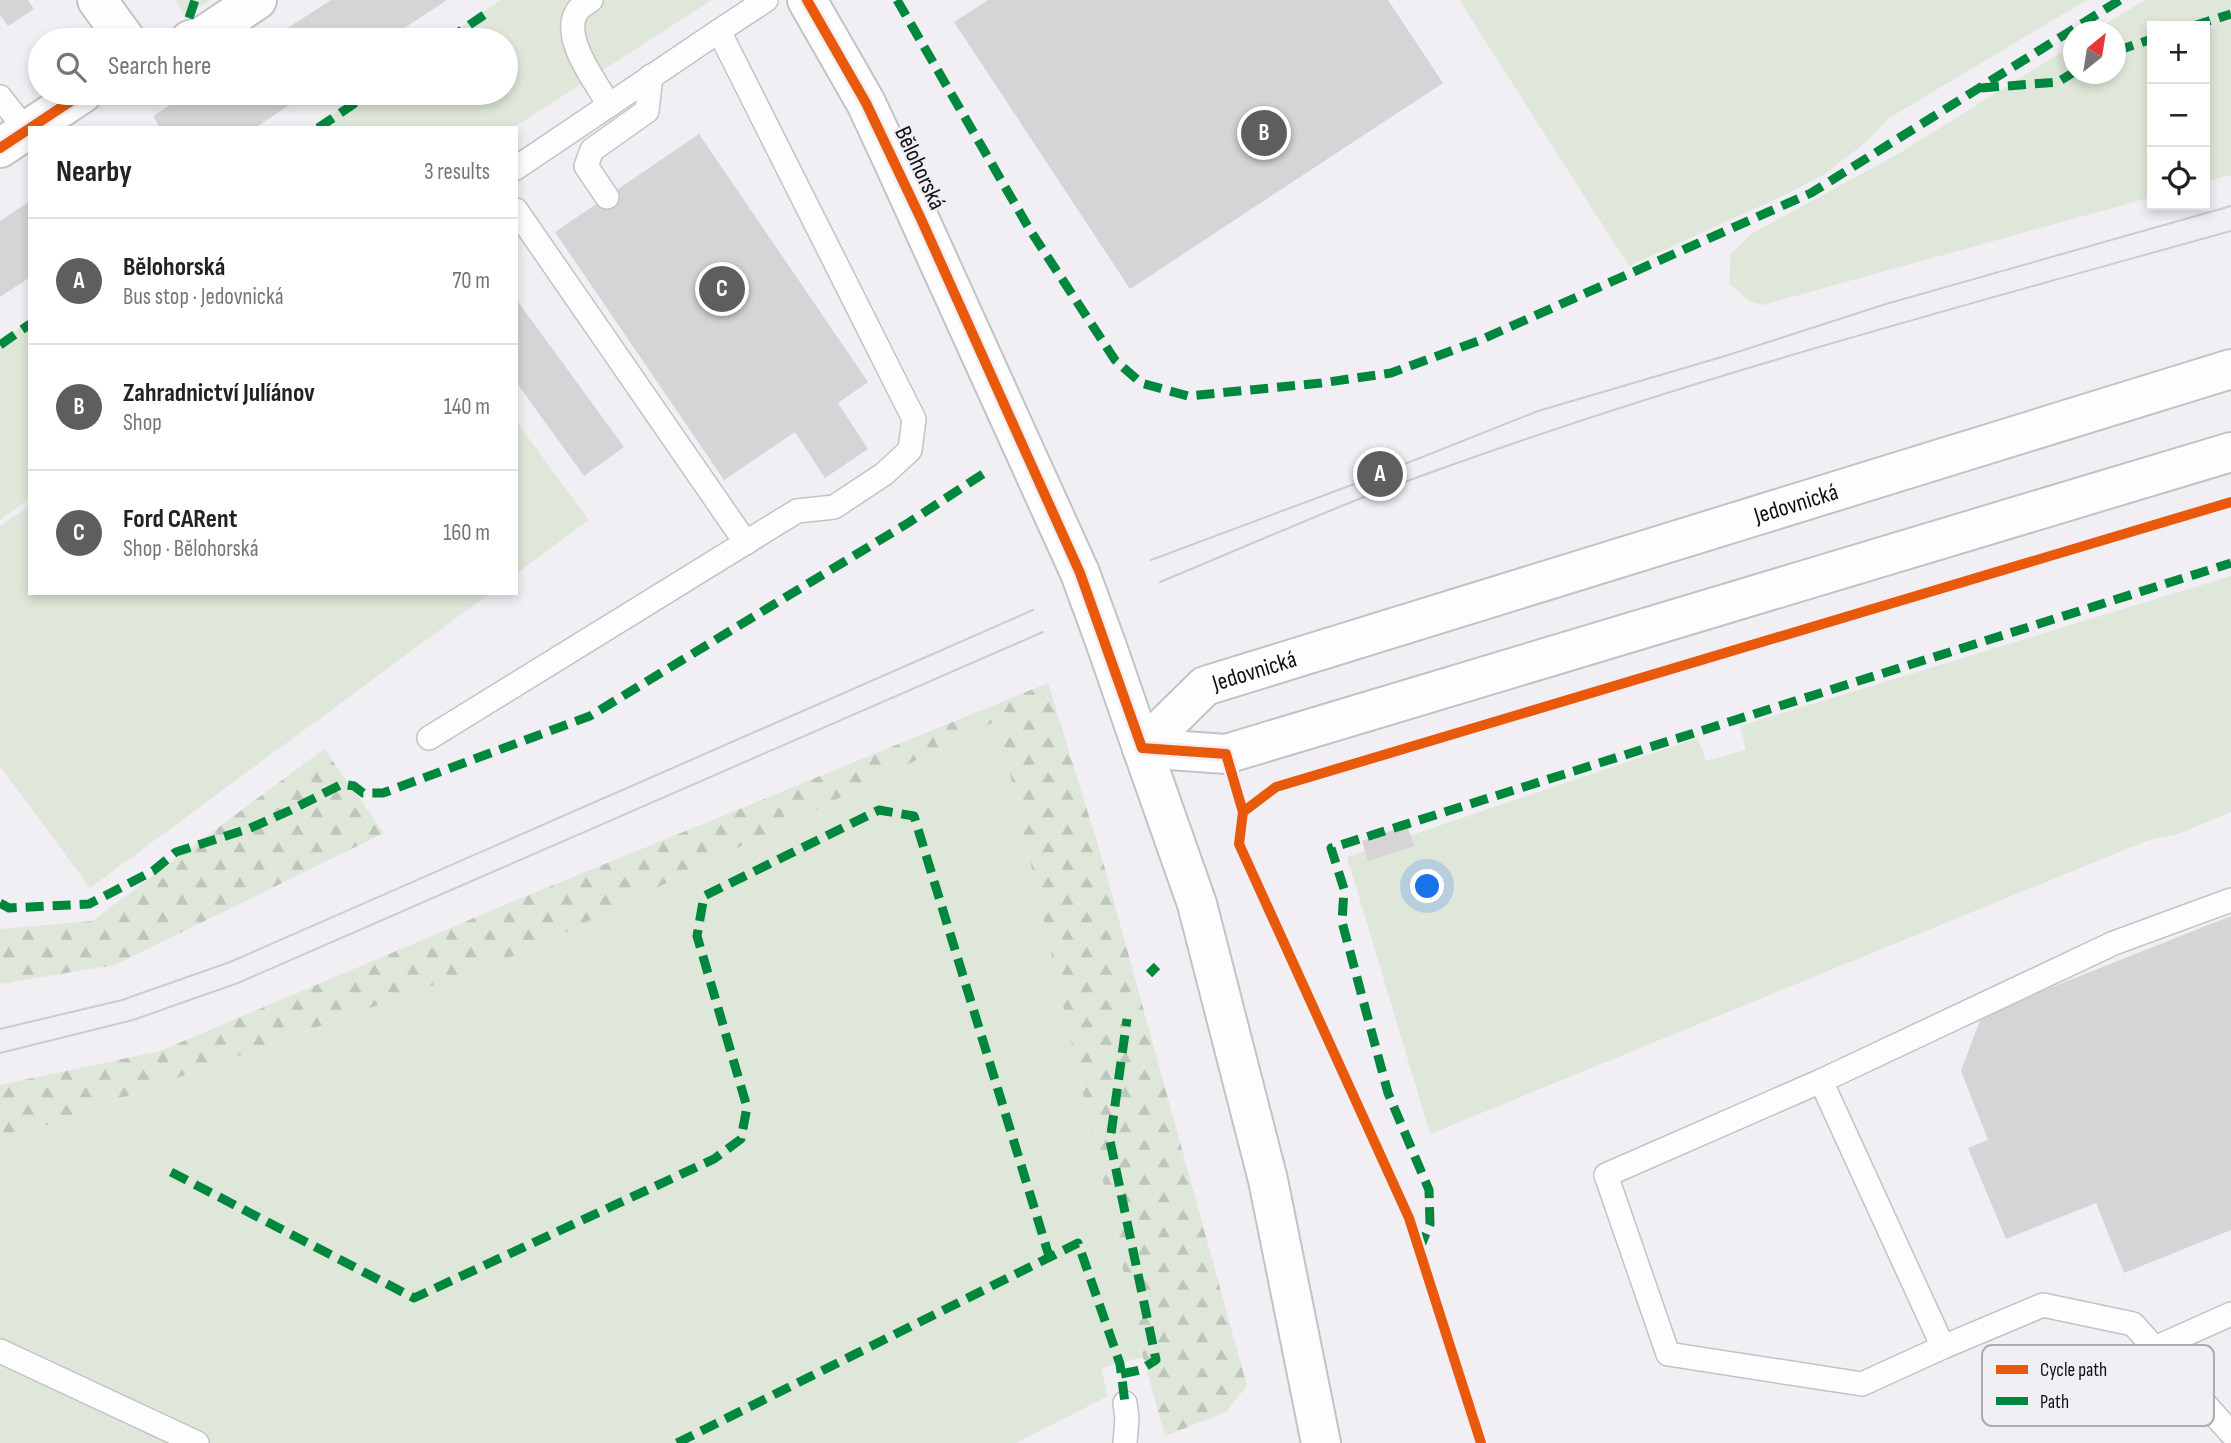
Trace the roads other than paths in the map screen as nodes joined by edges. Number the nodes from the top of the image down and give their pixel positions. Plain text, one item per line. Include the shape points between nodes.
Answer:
1 (97, 0) edge
2 (257, 0) edge
3 (591, 0) edge
4 (766, 0) edge
5 (807, 0) edge
6 (117, 28) edge
7 (214, 28) edge
8 (719, 31) junction
9 (651, 76) junction
10 (0, 97) edge
11 (65, 105) edge
12 (609, 105) junction
13 (33, 126) edge
14 (28, 129) edge
15 (13, 139) edge
16 (518, 167) edge
17 (607, 197) dead end
18 (518, 213) edge
19 (2231, 369) edge
20 (2231, 452) edge
21 (746, 542) junction
22 (429, 738) dead end
23 (1142, 748) junction
24 (2231, 901) edge
25 (1821, 1081) junction
26 (2231, 1314) edge
27 (2152, 1345) edge
28 (2162, 1345) edge
29 (1943, 1347) junction
30 (0, 1351) edge
31 (1125, 1403) dead end
32 (2214, 1414) edge
33 (1319, 1429) edge
34 (2231, 1433) edge
35 (197, 1443) edge
36 (1125, 1443) edge

1 - 6 main road
2 - 7 main road
3 - 12 lane via 578,9 572,23 575,46
4 - 8 lane
5 - 23 main road, Bělohorská, bridge via 888,149 1080,573
8 - 9 lane
8 - 21 lane via 914,418 910,450 884,474 834,507 797,511
9 - 12 lane
9 - 17 lane via 646,111 592,150 586,166
10 - 15 lane
11 - 13 main road
12 - 16 lane
14 - 15 main road
18 - 21 lane
19 - 23 main road, Jedovnická via 1205,686
20 - 23 main road via 1226,754
21 - 22 lane
23 - 33 main road, Bělohorská via 1197,904 1268,1180
24 - 25 lane via 2114,943
25 - 29 lane
25 - 29 lane via 1606,1175 1668,1354 1862,1384
26 - 28 lane
27 - 29 lane via 2133,1324 2043,1306
30 - 35 lane
31 - 36 lane
32 - 34 lane

